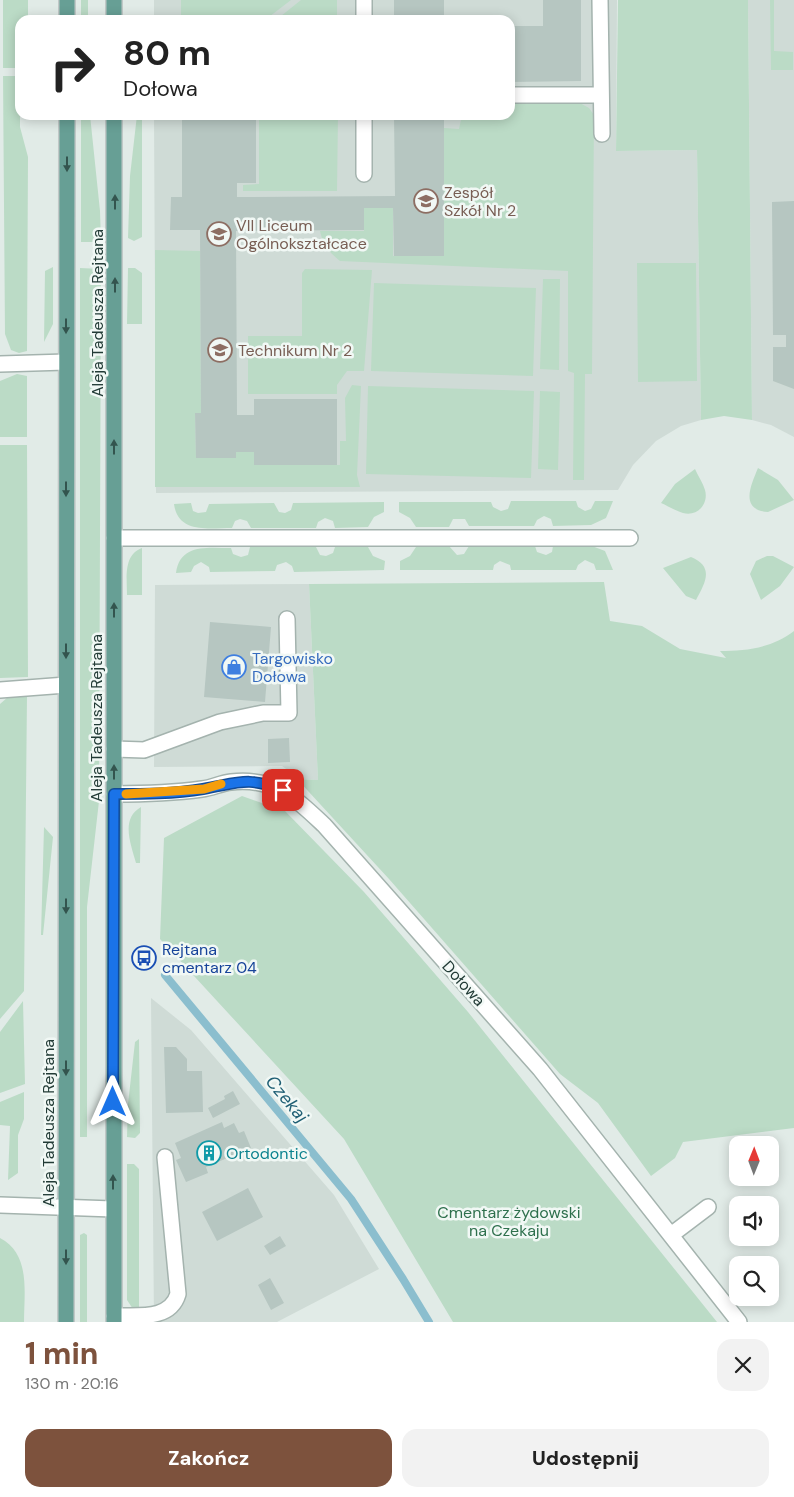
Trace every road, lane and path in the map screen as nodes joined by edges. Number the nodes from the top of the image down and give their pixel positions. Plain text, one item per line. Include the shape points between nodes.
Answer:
1 (67, 0) edge
2 (114, 0) edge
3 (364, 0) edge
4 (600, 0) edge
5 (67, 15) edge
6 (114, 15) edge
7 (364, 15) edge
8 (515, 95) edge
9 (601, 95) junction
10 (67, 120) edge
11 (114, 120) edge
12 (364, 120) edge
13 (602, 134) dead end
14 (364, 174) dead end
15 (66, 362) junction
16 (0, 364) edge
17 (114, 538) junction
18 (630, 538) dead end
19 (287, 619) dead end
20 (66, 685) junction
21 (0, 690) edge
22 (114, 749) junction
23 (114, 794) junction
24 (165, 1157) dead end
25 (0, 1205) edge
26 (708, 1207) dead end
27 (66, 1209) junction
28 (113, 1209) junction
29 (671, 1236) junction
30 (114, 1319) edge
31 (66, 1322) edge
32 (738, 1322) edge

1 - 5 main road
2 - 6 main road
3 - 7 street
4 - 9 street
8 - 9 street
9 - 13 street
10 -> 15 main road, Aleja Tadeusza Rejtana
17 -> 11 main road, Aleja Tadeusza Rejtana
12 - 14 street
15 - 16 street
15 -> 20 main road, Aleja Tadeusza Rejtana
17 - 18 street
22 -> 17 main road, Aleja Tadeusza Rejtana
19 - 22 street via 289,713 263,713 220,722 155,748
20 - 21 street
20 -> 27 main road, Aleja Tadeusza Rejtana
23 -> 22 main road, Aleja Tadeusza Rejtana
28 -> 23 main road, Aleja Tadeusza Rejtana
23 - 29 street, Dołowa via 204,789 245,781 261,782 283,790 301,804 324,825 540,1069
24 - 30 street via 178,1294 176,1303 163,1312
25 - 27 street
26 - 29 street
27 - 28 street
27 -> 31 main road, Aleja Tadeusza Rejtana
28 - 30 main road, Aleja Tadeusza Rejtana
29 - 32 street, Dołowa

